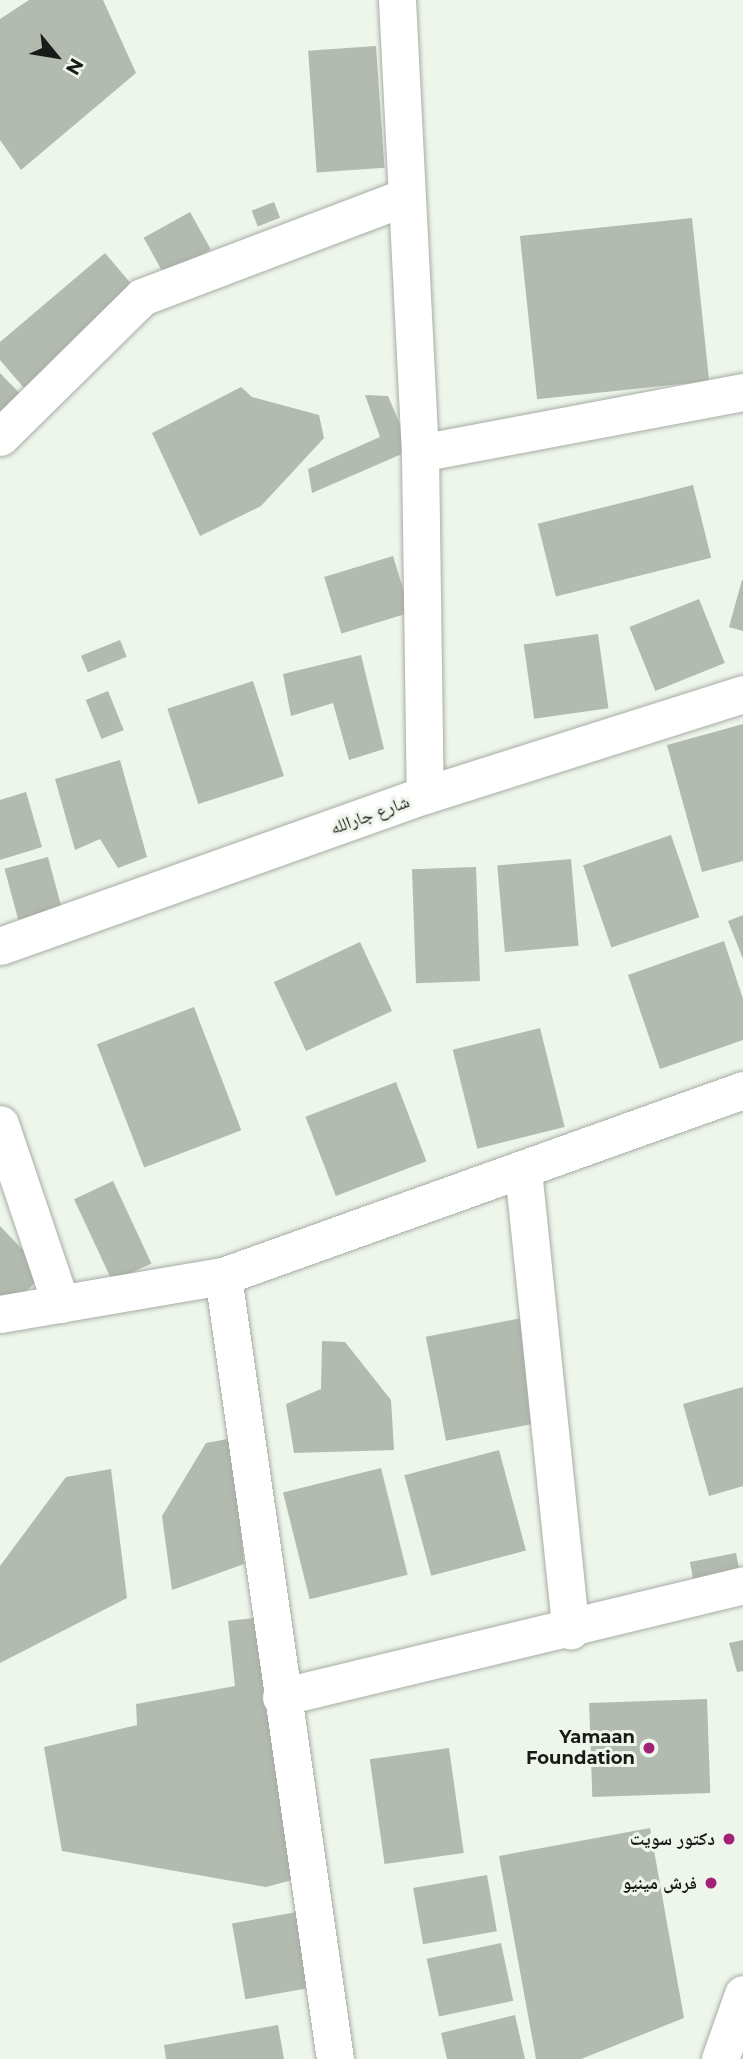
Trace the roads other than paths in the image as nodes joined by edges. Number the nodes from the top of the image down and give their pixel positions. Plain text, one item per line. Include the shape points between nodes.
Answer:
1 (397, 0) edge
2 (405, 197) junction
3 (743, 392) edge
4 (0, 438) edge
5 (420, 453) junction
6 (743, 694) edge
7 (425, 795) junction
8 (0, 946) edge
9 (743, 1090) edge
10 (0, 1124) edge
11 (523, 1170) junction
12 (223, 1276) junction
13 (61, 1304) junction
14 (0, 1314) edge
15 (743, 1585) edge
16 (571, 1631) junction
17 (281, 1697) junction
18 (743, 1994) edge
19 (335, 2059) edge
20 (720, 2059) edge

1 - 2 street
2 - 4 street via 142,298
2 - 5 street
3 - 5 street
5 - 7 street
6 - 7 street, شارع جارالله
7 - 8 street, شارع جارالله
9 - 11 street
10 - 13 street
11 - 12 street
11 - 16 street
12 - 13 street
12 - 17 street
13 - 14 street
15 - 16 street
16 - 17 street
17 - 19 street
18 - 20 street

